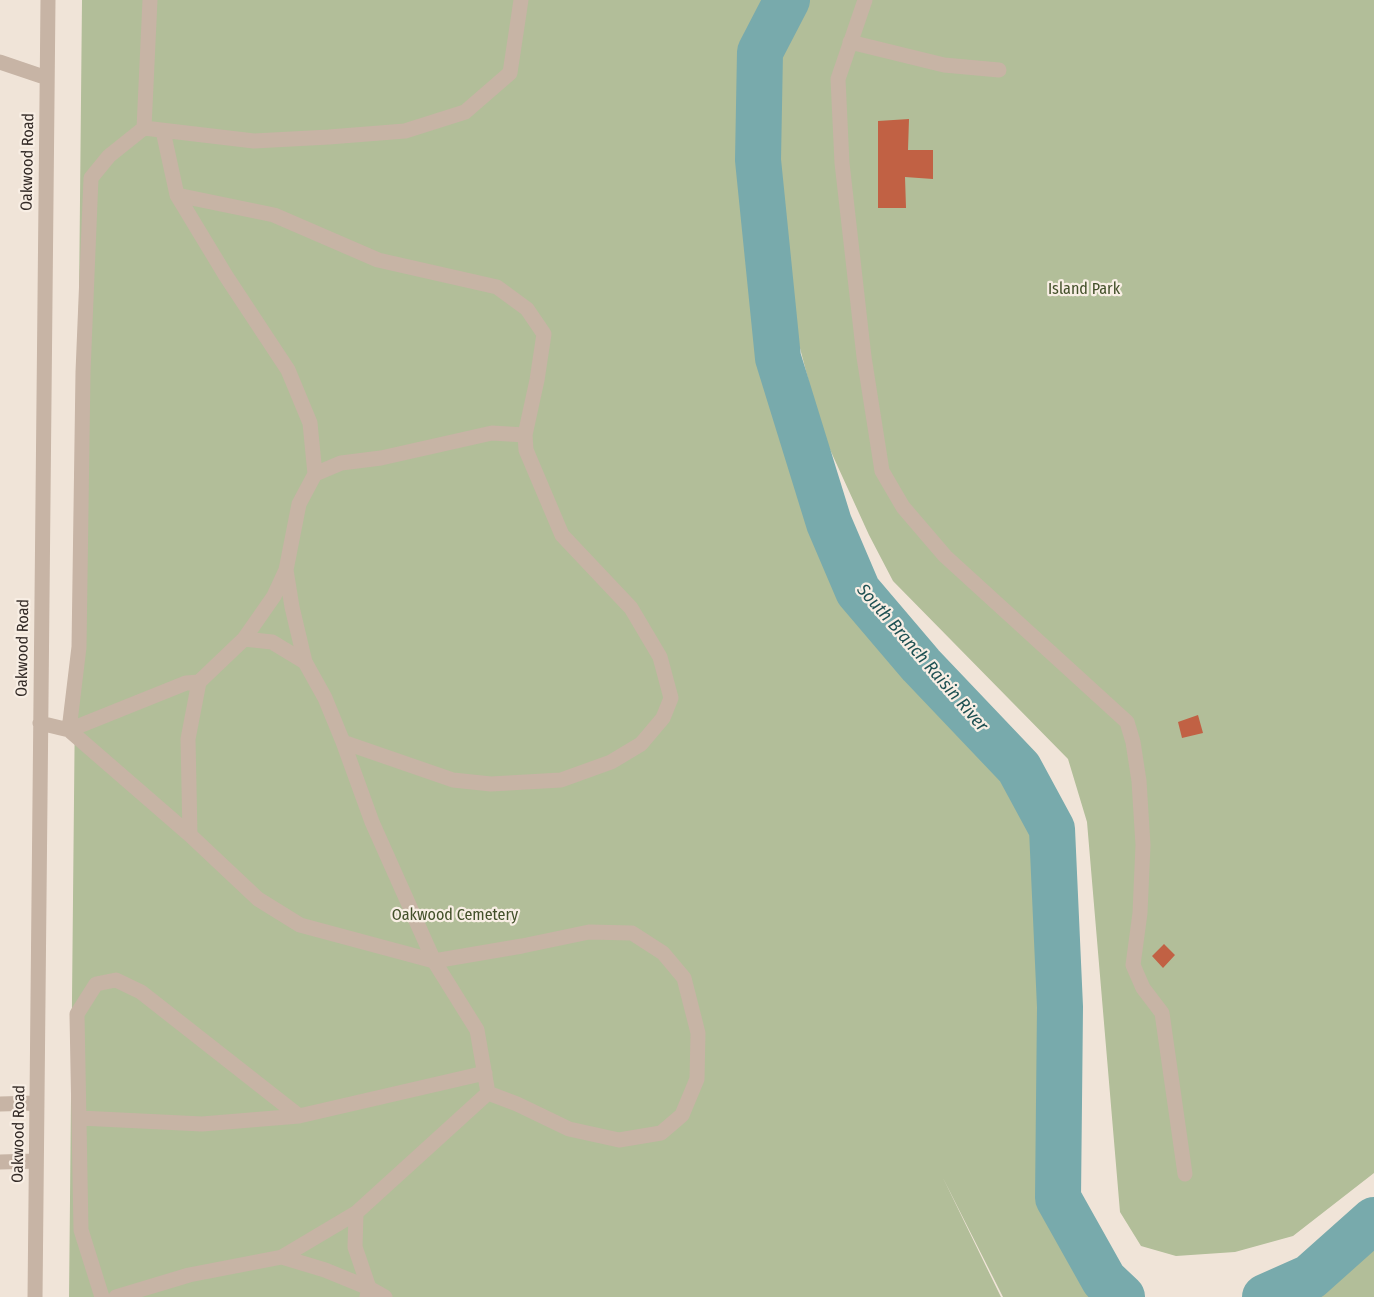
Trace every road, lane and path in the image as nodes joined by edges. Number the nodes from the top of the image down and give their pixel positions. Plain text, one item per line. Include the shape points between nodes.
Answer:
1 (48, 0) edge
2 (150, 0) edge
3 (521, 0) edge
4 (865, 0) edge
5 (850, 42) junction
6 (0, 62) edge
7 (999, 70) dead end
8 (47, 78) junction
9 (144, 128) junction
10 (163, 131) junction
11 (177, 195) junction
12 (525, 435) junction
13 (315, 474) junction
14 (286, 570) junction
15 (244, 639) junction
16 (305, 662) junction
17 (199, 682) junction
18 (40, 723) junction
19 (69, 730) junction
20 (343, 742) junction
21 (190, 835) junction
22 (434, 960) junction
23 (485, 1073) junction
24 (488, 1093) junction
25 (37, 1103) junction
26 (0, 1104) edge
27 (299, 1116) junction
28 (80, 1118) junction
29 (36, 1161) junction
30 (0, 1162) edge
31 (1185, 1174) dead end
32 (356, 1213) junction
33 (282, 1257) junction
34 (368, 1292) edge
35 (35, 1297) edge
36 (102, 1297) edge
37 (116, 1297) edge
38 (385, 1297) edge

1 - 8 street, Oakwood Road
2 - 9 street
3 - 10 street via 510,73 465,112 405,131 329,137 254,141
4 - 5 street
5 - 7 street via 944,65
5 - 31 street via 838,79 842,163 864,357 882,471 903,507 945,556 1127,722 1139,781 1143,845 1133,965 1143,988 1162,1013
6 - 8 street
8 - 18 street, Oakwood Road
9 - 10 street
9 - 19 street via 109,156 91,178 83,372 79,648
10 - 11 street
11 - 12 street via 274,215 378,260 497,287 527,309 544,334
11 - 13 street via 288,370 309,423
12 - 13 street via 492,433 341,463
12 - 20 street via 526,450 562,536 631,608 660,657 671,698 663,718 641,744 610,762 561,780 491,784 453,780
13 - 14 street via 299,504
14 - 15 street via 274,596
14 - 16 street
15 - 16 street via 272,642
15 - 17 street
16 - 20 street
17 - 19 street via 177,686
17 - 21 street via 188,739
18 - 19 street
18 - 25 street, Oakwood Road
19 - 21 street
20 - 22 street via 372,822
21 - 22 street via 258,899 300,925
22 - 23 street via 477,1030
22 - 24 street via 589,932 632,933 663,953 684,978 698,1033 697,1079 682,1115 661,1133 619,1140 569,1129
23 - 24 street
23 - 27 street
24 - 32 street
25 - 26 street
25 - 29 street, Oakwood Road
27 - 28 street via 202,1124
27 - 28 street via 141,992 116,980 96,984 77,1014
28 - 36 street via 81,1230
29 - 30 street
29 - 35 street, Oakwood Road
32 - 33 street
32 - 34 street via 355,1247
33 - 34 street via 325,1270
33 - 37 street via 189,1275
34 - 38 street

